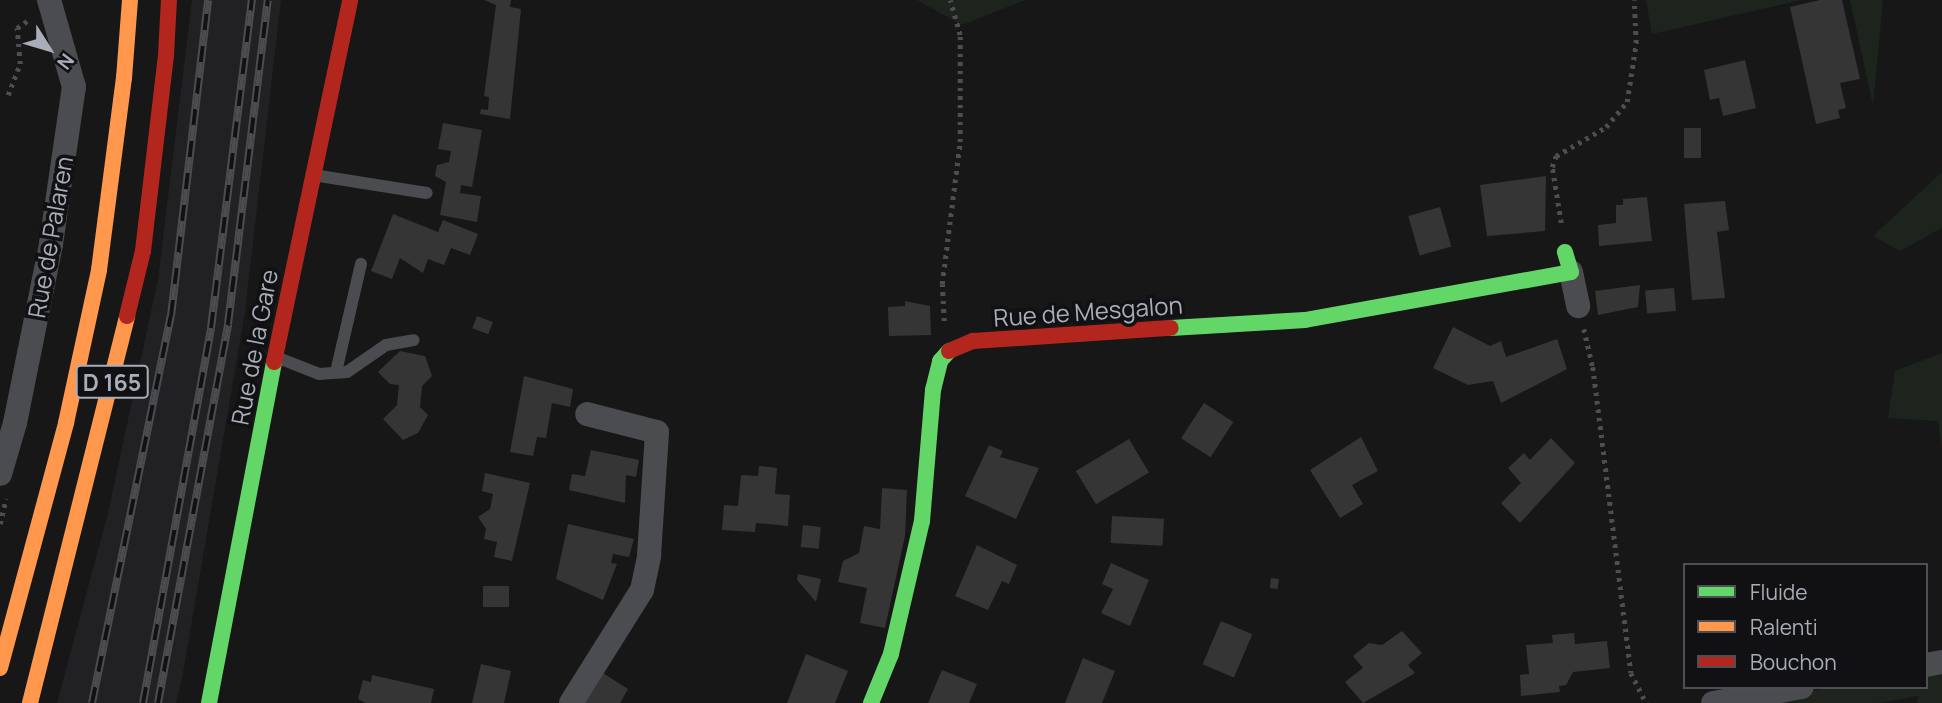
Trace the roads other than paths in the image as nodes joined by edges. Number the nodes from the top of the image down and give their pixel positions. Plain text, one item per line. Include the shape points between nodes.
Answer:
1 (49, 0) edge
2 (130, 0) edge
3 (169, 0) edge
4 (350, 0) edge
5 (310, 175) junction
6 (427, 193) dead end
7 (1568, 262) joint
8 (361, 264) dead end
9 (1578, 306) road end
10 (414, 340) dead end
11 (275, 357) junction
12 (336, 372) junction
13 (587, 414) dead end
14 (0, 474) edge
15 (0, 668) edge
16 (1791, 689) edge
17 (30, 703) edge
18 (209, 703) edge
19 (571, 703) edge
20 (871, 703) edge
21 (1713, 703) edge

1 - 14 street, Rue de Palaren via 74,87 51,244 15,423
2 - 15 main road, D 165, bridge via 99,270 66,424
3 - 17 main road, D 165, bridge via 143,251
4 - 5 main road, Rue de la Gare
5 - 6 lane
5 - 11 main road, Rue de la Gare
7 - 9 street
7 - 20 main road, Rue de Mesgalon via 1305,320 973,341 952,348 940,360 933,390 922,521 891,654
8 - 12 lane
10 - 12 lane via 386,345 347,372
11 - 12 lane via 319,373
11 - 18 main road, Rue de la Gare
13 - 19 street via 657,432 649,556 642,590
16 - 21 street

